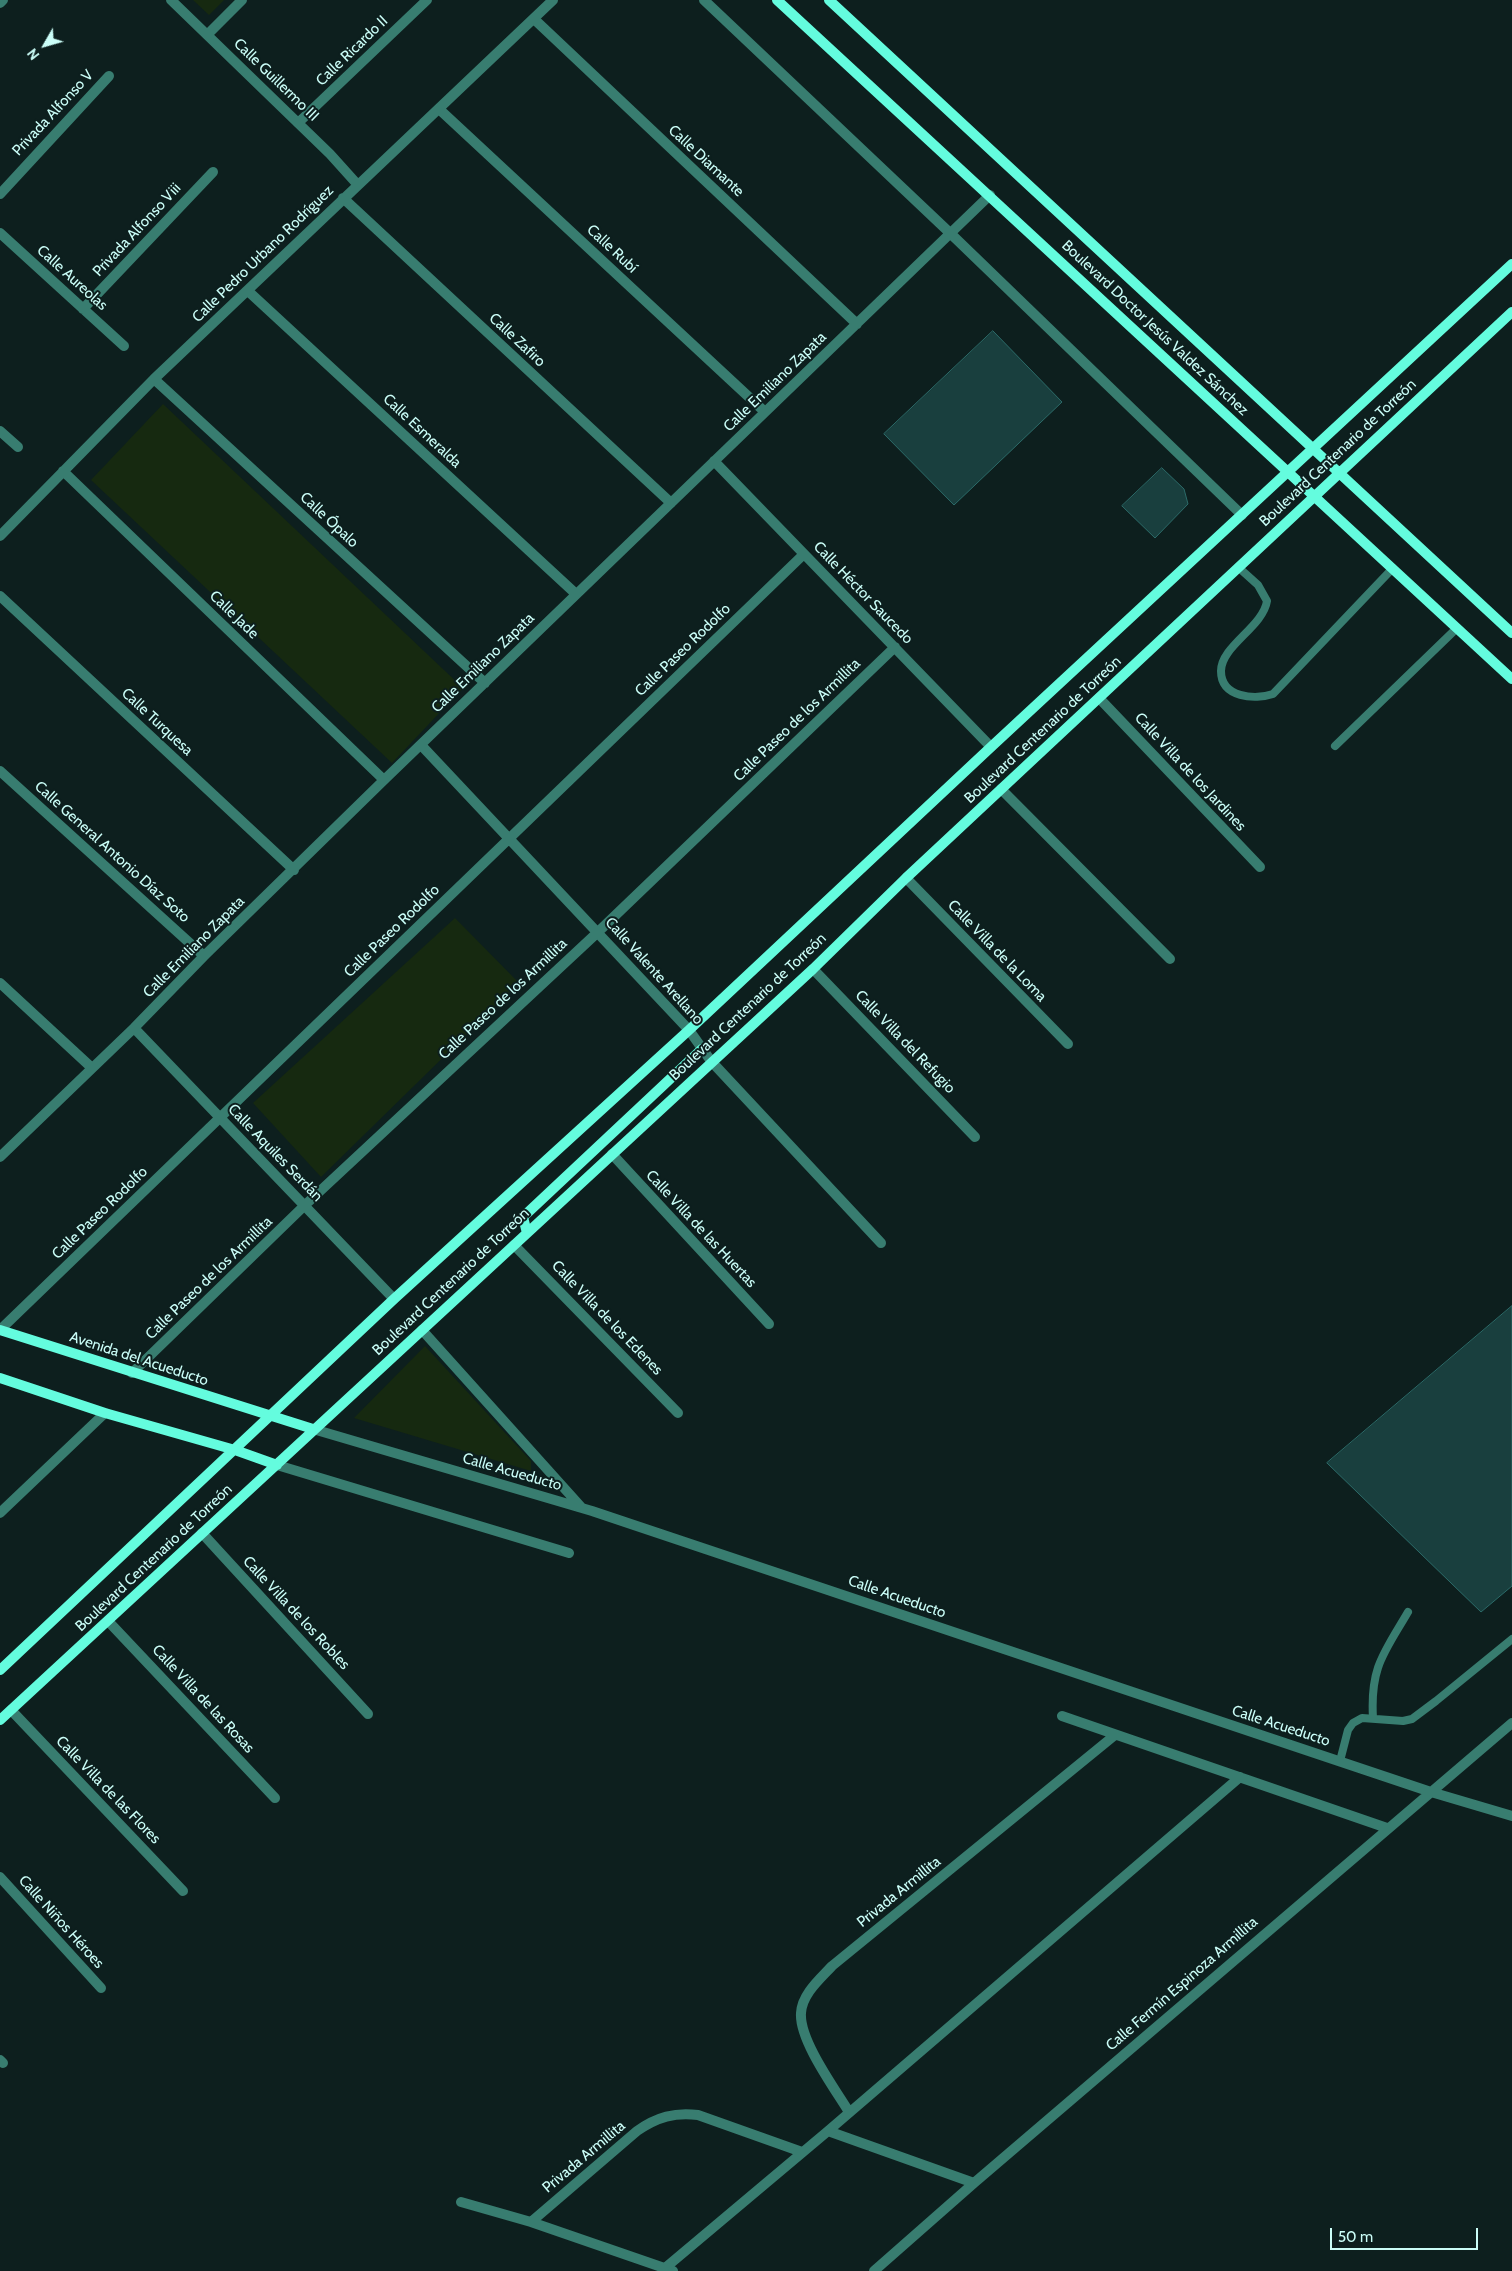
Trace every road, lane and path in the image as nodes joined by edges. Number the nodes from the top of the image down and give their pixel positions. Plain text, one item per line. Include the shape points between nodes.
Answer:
1 (3, 0) edge
2 (171, 0) edge
3 (242, 0) edge
4 (427, 0) edge
5 (553, 0) edge
6 (704, 0) edge
7 (777, 0) edge
8 (829, 0) edge
9 (0, 3) edge
10 (534, 19) junction
11 (208, 34) junction
12 (109, 76) dead end
13 (439, 109) junction
14 (298, 123) junction
15 (213, 172) dead end
16 (357, 184) junction
17 (0, 194) edge
18 (990, 195) junction
19 (343, 198) junction
20 (0, 233) edge
21 (950, 233) junction
22 (1512, 264) edge
23 (248, 290) junction
24 (83, 309) junction
25 (1512, 312) edge
26 (857, 324) junction
27 (124, 346) dead end
28 (154, 379) junction
29 (765, 412) junction
30 (0, 431) edge
31 (18, 447) dead end
32 (1314, 448) junction
33 (714, 461) junction
34 (64, 471) junction
35 (1288, 472) junction
36 (1339, 472) junction
37 (1314, 495) junction
38 (671, 503) junction
39 (1242, 515) junction
40 (0, 536) edge
41 (804, 554) junction
42 (1238, 567) junction
43 (1393, 568) junction
44 (576, 594) junction
45 (0, 596) edge
46 (1457, 628) junction
47 (1512, 633) edge
48 (895, 647) junction
49 (1512, 679) edge
50 (484, 683) junction
51 (1099, 698) junction
52 (421, 745) junction
53 (1335, 746) dead end
54 (991, 747) junction
55 (0, 771) edge
56 (384, 780) junction
57 (1001, 789) junction
58 (510, 838) junction
59 (1260, 867) dead end
60 (294, 870) junction
61 (906, 878) junction
62 (598, 932) junction
63 (204, 956) junction
64 (1170, 960) dead end
65 (812, 969) junction
66 (0, 983) edge
67 (134, 1028) junction
68 (689, 1030) junction
69 (1068, 1044) dead end
70 (702, 1049) junction
71 (711, 1061) junction
72 (92, 1068) junction
73 (220, 1118) junction
74 (975, 1137) dead end
75 (612, 1154) junction
76 (0, 1157) edge
77 (304, 1206) junction
78 (527, 1233) junction
79 (881, 1243) dead end
80 (514, 1245) junction
81 (394, 1299) junction
82 (769, 1324) dead end
83 (0, 1330) edge
84 (422, 1330) junction
85 (132, 1373) junction
86 (0, 1378) edge
87 (104, 1413) junction
88 (678, 1413) dead end
89 (270, 1415) junction
90 (313, 1429) junction
91 (234, 1450) junction
92 (277, 1465) junction
93 (582, 1508) junction
94 (0, 1513) edge
95 (202, 1534) junction
96 (569, 1552) dead end
97 (1408, 1612) dead end
98 (108, 1621) junction
99 (1512, 1639) edge
100 (0, 1670) edge
101 (11, 1710) junction
102 (368, 1714) dead end
103 (1062, 1716) dead end
104 (1373, 1718) junction
105 (0, 1720) edge
106 (1512, 1723) edge
107 (1115, 1735) junction
108 (1340, 1761) junction
109 (1240, 1777) junction
110 (1431, 1792) junction
111 (275, 1798) dead end
112 (1512, 1816) edge
113 (1387, 1828) junction
114 (0, 1877) edge
115 (183, 1891) dead end
116 (101, 1988) dead end
117 (849, 2112) junction
118 (828, 2131) junction
119 (802, 2152) junction
120 (974, 2183) junction
121 (461, 2202) dead end
122 (531, 2222) junction
123 (669, 2270) edge
124 (874, 2271) edge

1 - 9 street
2 - 11 street, Calle Guillermo III
3 - 11 street
4 - 14 street, Calle Ricardo II
5 - 10 street, Calle Pedro Urbano Rodríguez
6 - 21 street
7 - 18 street, Boulevard Doctor Jesús Valdez Sánchez
8 - 32 street, Boulevard Doctor Jesús Valdez Sánchez
10 - 13 street, Calle Pedro Urbano Rodríguez
10 - 26 street, Calle Diamante
11 - 14 street, Calle Guillermo III
12 - 17 street, Privada Alfonso V
13 - 16 street, Calle Pedro Urbano Rodríguez
13 - 29 street, Calle Rubí
14 - 16 street, Calle Guillermo III
15 - 24 street, Privada Alfonso Viii
16 - 19 street, Calle Pedro Urbano Rodríguez
18 - 21 street, Calle Emiliano Zapata
18 - 35 street, Boulevard Doctor Jesús Valdez Sánchez
19 - 23 street, Calle Pedro Urbano Rodríguez
19 - 38 street, Calle Zafiro
20 - 24 street, Calle Aureolas
21 - 26 street, Calle Emiliano Zapata
21 - 39 street
22 - 32 street, Boulevard Centenario de Torreón
23 - 28 street, Calle Pedro Urbano Rodríguez
23 - 44 street, Calle Esmeralda
24 - 27 street, Calle Aureolas
25 - 36 street, Boulevard Centenario de Torreón
26 - 29 street, Calle Emiliano Zapata
28 - 34 street, Calle Pedro Urbano Rodríguez
28 - 50 street, Calle Ópalo
29 - 33 street, Calle Emiliano Zapata
30 - 31 street
32 - 35 street, Boulevard Centenario de Torreón
32 - 36 street, Boulevard Doctor Jesús Valdez Sánchez
33 - 38 street, Calle Emiliano Zapata
33 - 41 street, Calle Héctor Saucedo
34 - 40 street, Calle Pedro Urbano Rodríguez
34 - 56 street, Calle Jade
35 - 37 street, Boulevard Doctor Jesús Valdez Sánchez
35 - 39 street, Boulevard Centenario de Torreón
36 - 37 street, Boulevard Centenario de Torreón
36 - 47 street, Boulevard Doctor Jesús Valdez Sánchez
37 - 42 street, Boulevard Centenario de Torreón
37 - 43 street, Boulevard Doctor Jesús Valdez Sánchez
38 - 44 street, Calle Emiliano Zapata
39 - 54 street, Boulevard Centenario de Torreón
41 - 48 street, Calle Héctor Saucedo
41 - 58 street, Calle Paseo Rodolfo
42 - 43 lane via 1258,585 1267,601 1262,617 1224,659 1221,671 1224,682 1232,691 1252,698 1273,694
42 - 51 street, Boulevard Centenario de Torreón
43 - 46 street, Boulevard Doctor Jesús Valdez Sánchez
44 - 50 street, Calle Emiliano Zapata
45 - 60 street, Calle Turquesa
46 - 49 street, Boulevard Doctor Jesús Valdez Sánchez
46 - 53 lane
48 - 54 street, Calle Héctor Saucedo
48 - 62 street, Calle Paseo de los Armillita
50 - 52 street, Calle Emiliano Zapata
51 - 57 street, Boulevard Centenario de Torreón
51 - 59 street, Calle Villa de los Jardines
52 - 56 street, Calle Emiliano Zapata
52 - 58 street, Calle Valente Arellano
54 - 68 street, Boulevard Centenario de Torreón
55 - 63 street, Calle General Antonio Díaz Soto
56 - 60 street, Calle Emiliano Zapata
57 - 61 street, Boulevard Centenario de Torreón
57 - 64 street
58 - 62 street, Calle Valente Arellano
58 - 73 street, Calle Paseo Rodolfo
60 - 63 street, Calle Emiliano Zapata
61 - 65 street, Boulevard Centenario de Torreón
61 - 69 street, Calle Villa de la Loma
62 - 68 street, Calle Valente Arellano
62 - 77 street, Calle Paseo de los Armillita
63 - 67 street, Calle Emiliano Zapata
65 - 71 street, Boulevard Centenario de Torreón
65 - 74 street, Calle Villa del Refugio
66 - 72 street
67 - 72 street, Calle Emiliano Zapata
67 - 73 street, Calle Aquiles Serdán
68 - 70 street, Calle Valente Arellano
68 - 81 street, Boulevard Centenario de Torreón
70 - 71 street, Calle Valente Arellano
70 - 78 street via 522,1217
71 - 75 street, Boulevard Centenario de Torreón
71 - 79 street, Calle Valente Arellano
72 - 76 street, Calle Emiliano Zapata
73 - 77 street, Calle Aquiles Serdán
73 - 83 street, Calle Paseo Rodolfo
75 - 78 street, Boulevard Centenario de Torreón
75 - 82 street, Calle Villa de las Huertas
77 - 81 street, Calle Aquiles Serdán
77 - 85 street, Calle Paseo de los Armillita
78 - 80 street, Boulevard Centenario de Torreón
80 - 84 street, Boulevard Centenario de Torreón
80 - 88 street, Calle Villa de los Edenes
81 - 89 street, Boulevard Centenario de Torreón
83 - 85 street, Avenida del Acueducto
84 - 90 street, Boulevard Centenario de Torreón
84 - 93 street
85 - 89 street, Avenida del Acueducto
86 - 87 street
87 - 91 street
87 - 94 street
89 - 90 street, Calle Acueducto
89 - 91 street, Boulevard Centenario de Torreón
90 - 92 street, Boulevard Centenario de Torreón
90 - 93 street, Calle Acueducto
91 - 92 street
91 - 100 street, Boulevard Centenario de Torreón
92 - 95 street, Boulevard Centenario de Torreón
92 - 96 street
93 - 108 street, Calle Acueducto
95 - 98 street, Boulevard Centenario de Torreón
95 - 102 street, Calle Villa de los Robles
97 - 104 lane via 1377,1668 1372,1689
98 - 101 street, Boulevard Centenario de Torreón
98 - 111 street, Calle Villa de las Rosas
99 - 104 lane via 1421,1714 1403,1721
101 - 105 street, Boulevard Centenario de Torreón
101 - 115 street, Calle Villa de las Flores
103 - 107 street
104 - 108 lane via 1362,1718 1348,1730
106 - 110 street, Calle Fermín Espinoza Armillita
107 - 109 street
107 - 117 street, Privada Armillita via 832,1966 812,1987 801,2012 803,2030 818,2062
108 - 110 street, Calle Acueducto
109 - 113 street
109 - 117 street
110 - 112 street, Calle Acueducto
110 - 113 street, Calle Fermín Espinoza Armillita
113 - 120 street, Calle Fermín Espinoza Armillita
114 - 116 street, Calle Niños Héroes
117 - 118 street
118 - 119 street
118 - 120 street
119 - 122 street, Privada Armillita via 698,2115 681,2113 666,2116 637,2131
119 - 123 street
120 - 124 street, Calle Fermín Espinoza Armillita
121 - 122 street
122 - 123 street

